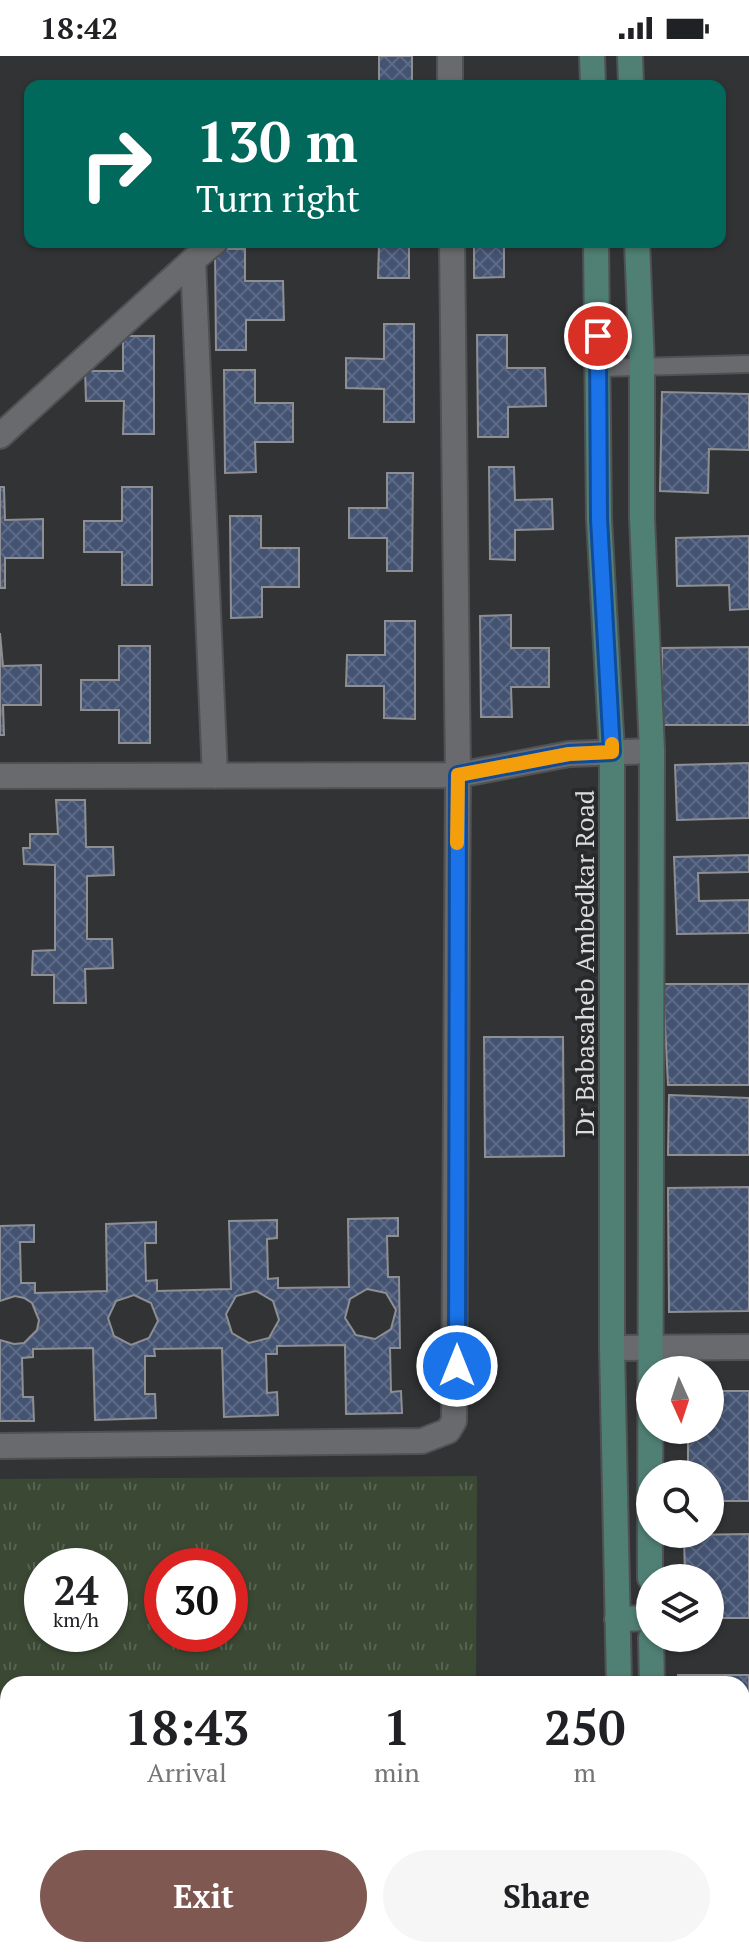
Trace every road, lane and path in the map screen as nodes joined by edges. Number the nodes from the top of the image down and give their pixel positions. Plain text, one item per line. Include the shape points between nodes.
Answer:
1 (450, 56) edge
2 (592, 56) edge
3 (630, 56) edge
4 (450, 80) edge
5 (593, 80) edge
6 (631, 80) edge
7 (208, 248) edge
8 (452, 248) edge
9 (596, 248) edge
10 (637, 248) edge
11 (193, 260) junction
12 (749, 364) edge
13 (642, 366) junction
14 (599, 368) junction
15 (0, 436) edge
16 (642, 518) junction
17 (599, 519) junction
18 (652, 751) junction
19 (612, 752) junction
20 (458, 775) junction
21 (0, 776) edge
22 (215, 776) junction
23 (749, 1347) edge
24 (612, 1348) junction
25 (649, 1348) junction
26 (0, 1446) edge
27 (650, 1564) edge
28 (636, 1618) edge
29 (617, 1619) junction
30 (651, 1652) edge
31 (619, 1676) edge
32 (652, 1676) edge

1 - 4 street
2 - 5 main road
3 - 6 main road
7 - 11 street
8 - 20 street
9 - 14 main road, Dr Babasaheb Ambedkar Road
10 - 13 main road
11 - 15 street
11 - 22 street
12 - 13 lane
13 - 14 lane
13 - 16 main road
14 - 17 main road, Dr Babasaheb Ambedkar Road
16 - 17 main road
16 - 18 main road
17 - 19 main road, Dr Babasaheb Ambedkar Road
18 - 19 street
18 - 25 main road
19 - 20 street via 569,754
19 - 24 main road, Dr Babasaheb Ambedkar Road
20 - 22 street
20 - 26 street via 457,1397 448,1431 422,1441
21 - 22 street
23 - 25 street
24 - 25 street
24 - 29 main road, Dr Babasaheb Ambedkar Road
25 - 27 main road
28 - 29 main road
29 - 31 main road, Dr Babasaheb Ambedkar Road
30 - 32 main road

